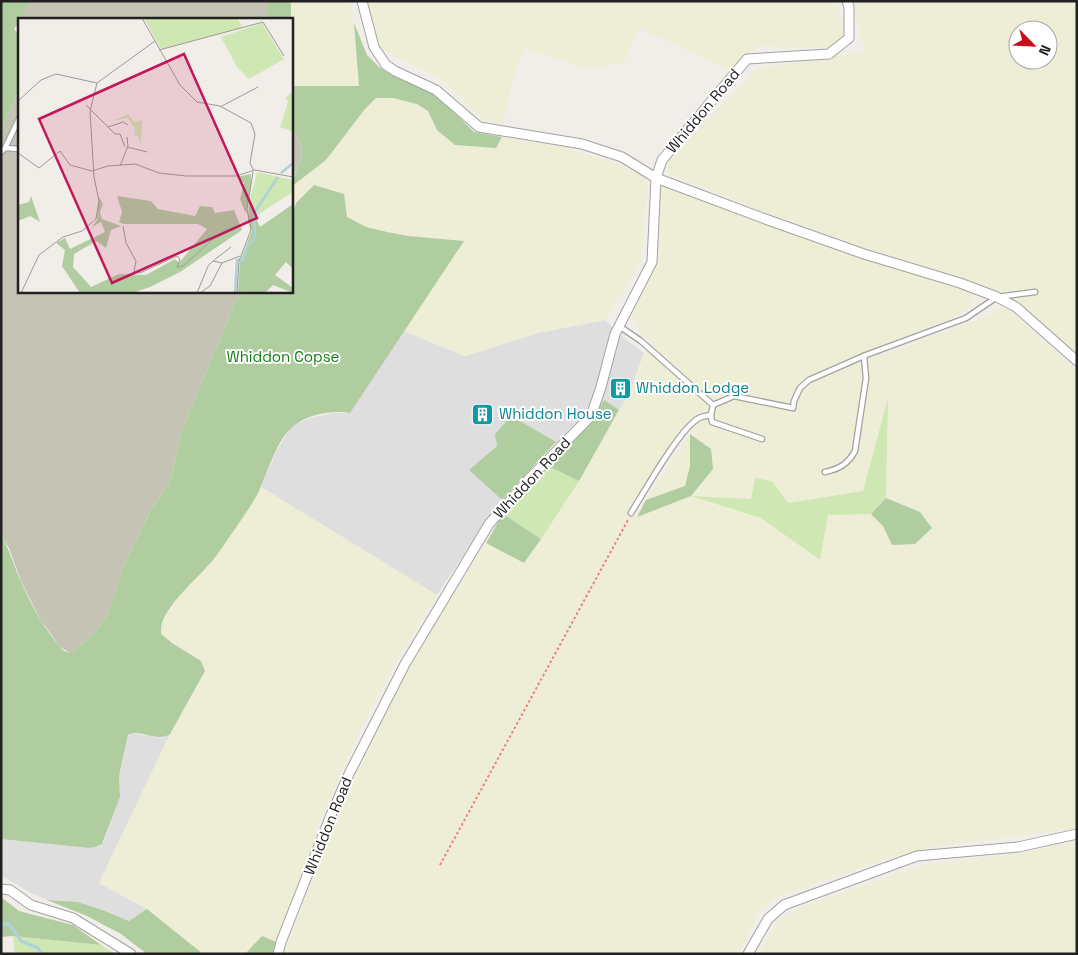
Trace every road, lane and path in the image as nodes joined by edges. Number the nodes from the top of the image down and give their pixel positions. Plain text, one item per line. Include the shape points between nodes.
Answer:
1 (362, 1) edge
2 (847, 1) edge
3 (18, 121) edge
4 (18, 149) edge
5 (3, 150) edge
6 (656, 178) junction
7 (1035, 292) dead end
8 (996, 296) junction
9 (619, 326) junction
10 (864, 356) junction
11 (1077, 361) edge
12 (713, 405) junction
13 (711, 415) junction
14 (762, 439) dead end
15 (825, 472) dead end
16 (631, 513) joint
17 (1077, 834) edge
18 (440, 865) dead end
19 (1, 889) edge
20 (131, 954) edge
21 (278, 954) edge
22 (748, 954) edge

1 - 6 street via 374,47 386,65 436,90 479,127 582,144 622,156
2 - 6 street, Whiddon Road via 849,38 829,54 746,59 662,160
3 - 5 lane
4 - 5 lane
6 - 8 street via 864,254
6 - 9 street, Whiddon Road via 652,262
7 - 8 lane
8 - 10 lane via 966,318
8 - 11 street via 1016,307
9 - 12 lane via 641,340
9 - 21 street, Whiddon Road via 591,416 489,524 405,664 331,815
10 - 12 lane via 809,380 800,388 793,408 734,396
10 - 15 lane via 866,378 856,451 844,465
12 - 13 lane
13 - 14 lane via 712,422
13 - 16 lane via 692,424 671,450
16 - 18 path
17 - 22 street via 1018,846 917,856 784,905 768,920
19 - 20 street via 10,890 31,906 73,918

